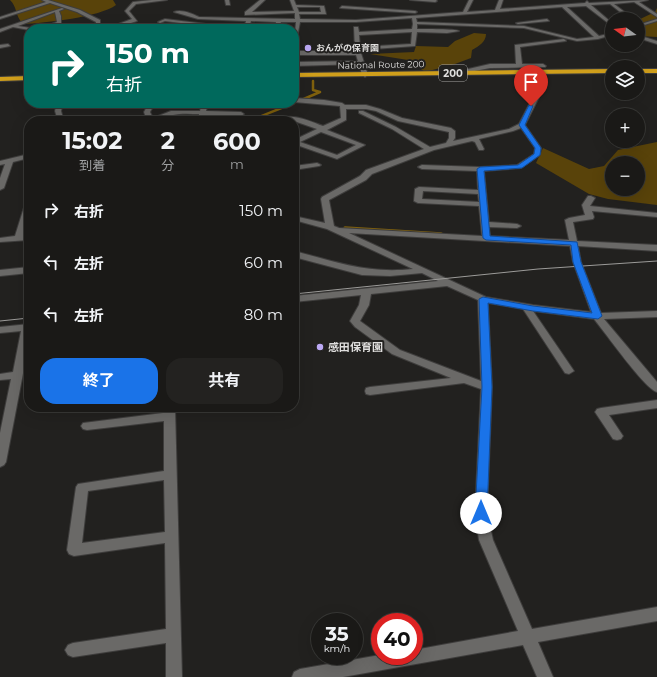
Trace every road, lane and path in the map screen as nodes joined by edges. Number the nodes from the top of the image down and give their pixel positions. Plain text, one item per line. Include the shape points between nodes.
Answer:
1 (44, 0) edge
2 (164, 0) edge
3 (263, 0) edge
4 (292, 0) edge
5 (412, 0) edge
6 (471, 0) edge
7 (501, 0) edge
8 (557, 0) edge
9 (646, 0) edge
10 (435, 1) edge
11 (635, 1) edge
12 (50, 2) junction
13 (586, 2) edge
14 (611, 3) junction
15 (67, 6) junction
16 (295, 6) junction
17 (563, 6) junction
18 (556, 7) junction
19 (57, 10) junction
20 (497, 11) junction
21 (176, 12) dead end
22 (623, 12) edge
23 (248, 13) junction
24 (298, 13) junction
25 (348, 13) dead end
26 (464, 14) junction
27 (542, 14) junction
28 (428, 15) junction
29 (657, 16) edge
30 (0, 18) edge
31 (413, 18) junction
32 (354, 19) junction
33 (388, 19) junction
34 (605, 19) edge
35 (240, 20) junction
36 (249, 20) junction
37 (657, 20) edge
38 (279, 21) junction
39 (298, 21) junction
40 (160, 22) dead end
41 (415, 23) junction
42 (645, 23) edge
43 (56, 24) edge
44 (98, 24) edge
45 (123, 24) edge
46 (198, 24) edge
47 (236, 24) edge
48 (248, 24) edge
49 (278, 24) edge
50 (297, 24) edge
51 (13, 26) junction
52 (488, 26) junction
53 (24, 28) edge
54 (415, 30) junction
55 (0, 31) edge
56 (457, 31) dead end
57 (387, 32) junction
58 (357, 34) junction
59 (605, 36) edge
60 (563, 37) junction
61 (598, 38) junction
62 (570, 39) junction
63 (645, 39) edge
64 (657, 43) edge
65 (8, 44) dead end
66 (0, 47) edge
67 (358, 51) junction
68 (299, 53) edge
69 (361, 62) junction
70 (299, 64) edge
71 (519, 65) junction
72 (543, 66) dead end
73 (525, 71) junction
74 (605, 71) edge
75 (645, 71) edge
76 (657, 71) edge
77 (454, 73) junction
78 (365, 74) junction
79 (299, 75) edge
80 (24, 78) edge
81 (0, 79) edge
82 (299, 100) edge
83 (343, 107) junction
84 (204, 108) edge
85 (203, 112) junction
86 (361, 112) dead end
87 (241, 114) dead end
88 (164, 116) edge
89 (202, 116) edge
90 (299, 120) edge
91 (522, 125) junction
92 (322, 129) junction
93 (474, 139) junction
94 (299, 140) edge
95 (299, 143) edge
96 (449, 144) junction
97 (429, 149) junction
98 (481, 149) dead end
99 (24, 157) edge
100 (10, 161) junction
101 (0, 162) edge
102 (317, 165) dead end
103 (299, 167) edge
104 (422, 167) dead end
105 (480, 169) junction
106 (0, 188) edge
107 (484, 192) junction
108 (591, 198) dead end
109 (484, 204) junction
110 (587, 208) junction
111 (657, 215) edge
112 (24, 219) edge
113 (299, 219) edge
114 (486, 224) junction
115 (516, 226) dead end
116 (332, 228) junction
117 (18, 238) junction
118 (24, 238) edge
119 (486, 238) junction
120 (0, 240) edge
121 (574, 243) junction
122 (657, 248) edge
123 (299, 255) edge
124 (24, 271) edge
125 (423, 271) junction
126 (0, 273) edge
127 (447, 283) junction
128 (366, 292) junction
129 (299, 299) edge
130 (483, 299) junction
131 (526, 307) junction
132 (657, 314) edge
133 (598, 316) junction
134 (24, 327) edge
135 (0, 330) edge
136 (24, 346) edge
137 (569, 371) dead end
138 (18, 375) junction
139 (0, 377) edge
140 (464, 379) junction
141 (487, 387) junction
142 (657, 388) edge
143 (370, 391) dead end
144 (657, 404) edge
145 (164, 412) edge
146 (169, 412) edge
147 (4, 423) edge
148 (87, 426) dead end
149 (617, 436) dead end
150 (0, 462) edge
151 (170, 475) junction
152 (171, 537) junction
153 (657, 614) edge
154 (174, 635) junction
155 (528, 636) junction
156 (73, 650) dead end
157 (307, 676) edge
158 (174, 677) edge
159 (545, 677) edge

1 - 12 street
2 - 45 street via 135,3 127,11 135,20
3 - 23 street
4 - 16 street
5 - 10 street
6 - 26 street
7 - 20 street
8 - 18 street
9 - 11 street
10 - 28 street
11 - 14 street
11 - 29 street
12 - 15 street
12 - 30 street
13 - 14 street
13 - 17 street
13 - 34 street
14 - 22 street
15 - 19 street
15 - 44 street via 93,17
16 - 24 street
16 - 24 street via 322,6 324,13
17 - 18 street
17 - 61 street
18 - 27 street
19 - 43 street via 59,23
19 - 51 street
20 - 26 street
20 - 27 street via 529,7
21 - 35 street via 198,18
23 - 24 street
23 - 35 street
24 - 39 street
25 - 28 street via 341,6
26 - 28 street
27 - 52 street
27 - 60 street
28 - 31 street
31 - 33 street
31 - 41 street
32 - 33 street
32 - 39 street
32 - 58 street
33 - 57 street
35 - 36 street
35 - 47 street
36 - 38 street
36 - 48 street
37 - 42 street
38 - 39 street
38 - 49 street
39 - 50 street
40 - 46 street via 165,20
41 - 52 street
41 - 54 street
51 - 53 street
51 - 55 street
52 - 60 street via 524,27
54 - 56 street
54 - 57 street
54 - 67 street via 413,45
57 - 58 street
58 - 67 street
59 - 61 street
60 - 62 street
61 - 62 street via 581,41
62 - 71 street via 517,46
63 - 64 street
65 - 66 street
67 - 68 street
67 - 69 street
69 - 70 street
69 - 78 street
71 - 72 street
71 - 77 street via 490,66
73 - 74 highway, National Route 200 / 200
73 - 77 highway, National Route 200 / 200
73 - 91 street via 537,95
75 - 76 highway
77 - 78 highway, National Route 200 / 200
78 - 79 highway, National Route 200 / 200
80 - 81 highway
82 - 83 street via 334,103
83 - 92 street via 344,119
83 - 96 street via 366,107 400,120 449,129 452,132
84 - 85 street
85 - 87 street
85 - 88 street via 172,113
85 - 89 street
86 - 97 street
90 - 92 street
91 - 93 street
91 - 105 street via 538,148 537,155 519,167
92 - 94 street
92 - 95 street via 362,144 337,157
93 - 96 street
93 - 98 street via 478,141
96 - 97 street
97 - 116 street via 369,172 325,199
99 - 100 street
100 - 101 street
100 - 106 street
102 - 103 street
104 - 105 street
105 - 107 street
107 - 109 street
107 - 109 street via 419,189 418,201
108 - 110 street via 586,205
109 - 114 street
110 - 111 street
110 - 121 street via 590,217 569,220
112 - 117 street
113 - 116 street
114 - 115 street
114 - 119 street
116 - 119 street
116 - 125 street
117 - 118 street
117 - 120 street
119 - 121 street
121 - 122 street
121 - 133 street via 577,262
123 - 125 street via 371,273
124 - 126 street
125 - 127 street
127 - 128 street
127 - 130 street
128 - 129 street
128 - 140 street via 366,304 355,321 358,325 411,360
130 - 131 street
130 - 141 street
131 - 133 street
131 - 137 street
132 - 133 street
133 - 142 street
134 - 135 street
136 - 138 street
138 - 139 street
138 - 147 street
140 - 141 street
140 - 143 street
141 - 155 street via 481,513 486,540
144 - 149 street via 601,412
145 - 148 street
146 - 151 street
147 - 150 street
151 - 152 street
151 - 152 street via 82,487 74,550
152 - 154 street
153 - 155 street
154 - 156 street
154 - 158 street
155 - 157 street
155 - 159 street

